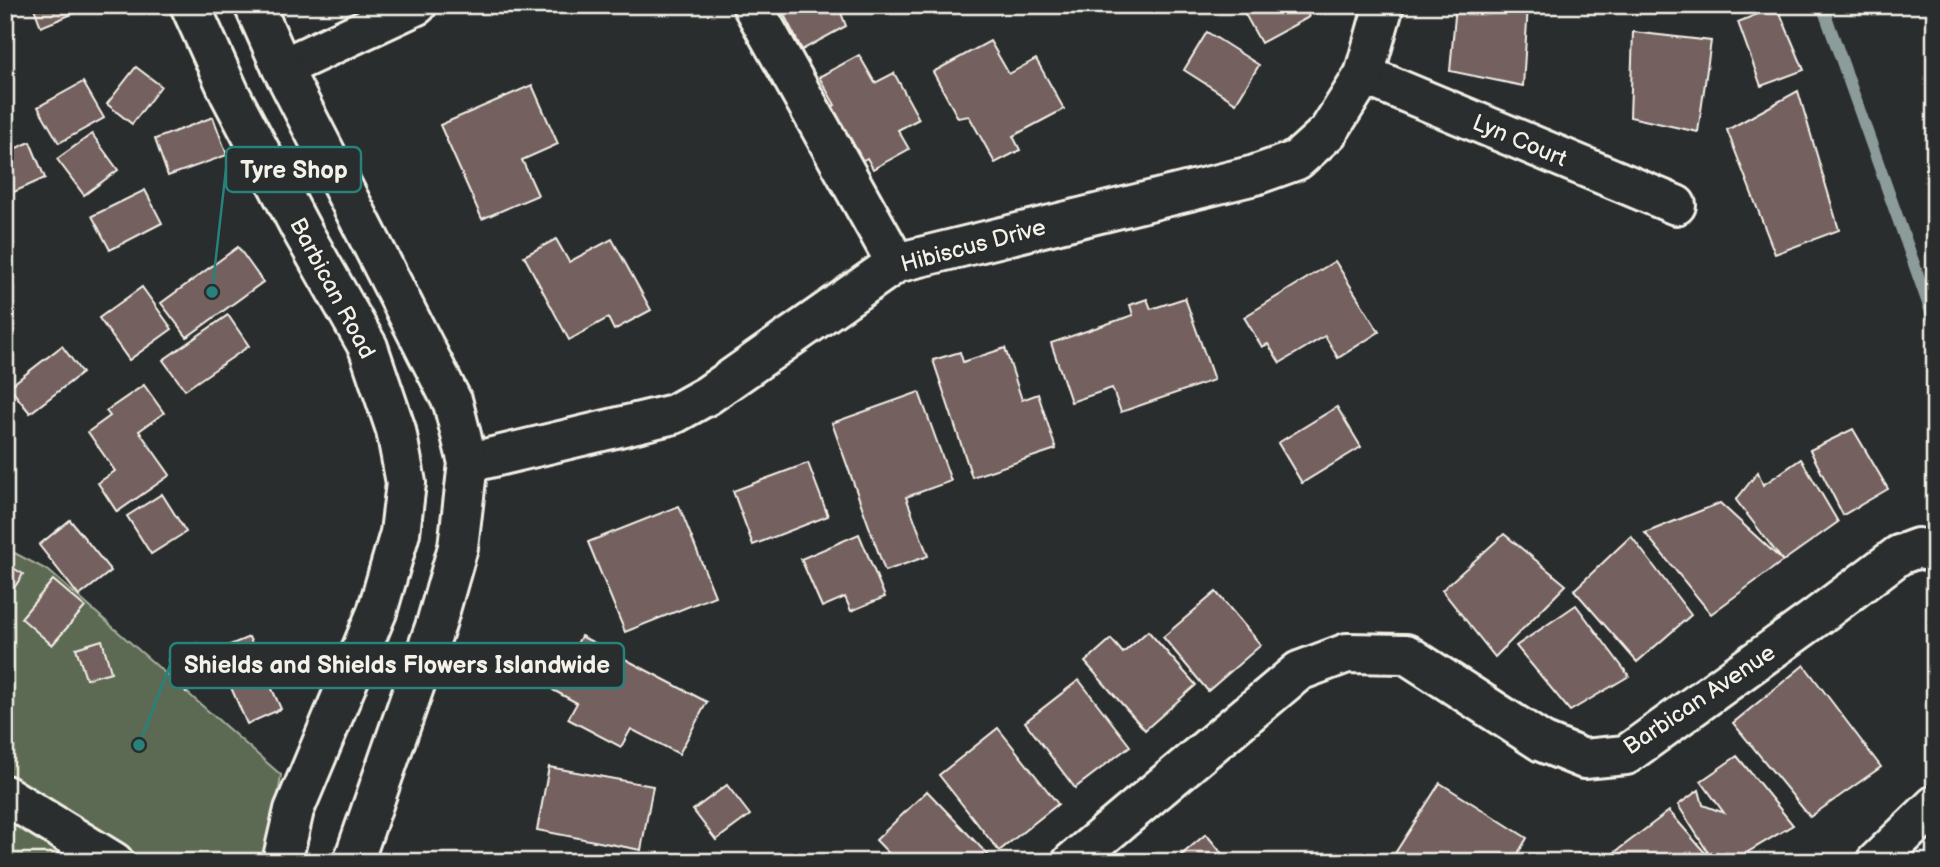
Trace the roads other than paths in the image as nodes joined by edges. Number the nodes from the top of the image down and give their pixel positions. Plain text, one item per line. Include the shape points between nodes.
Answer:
1 (191, 5) edge
2 (254, 5) edge
3 (417, 5) edge
4 (752, 5) edge
5 (1384, 5) edge
6 (282, 68) junction
7 (1364, 75) junction
8 (1676, 205) dead end
9 (896, 263) junction
10 (468, 463) junction
11 (1935, 553) edge
12 (5, 795) edge
13 (1935, 805) edge
14 (1881, 860) edge
15 (114, 862) edge
16 (282, 862) edge
17 (354, 862) edge
18 (1072, 862) edge

1 - 16 street, Barbican Road via 243,119 368,347 396,430 406,483 400,533 377,612 294,810
2 - 6 street
3 - 6 street
4 - 9 street
5 - 7 street, Hibiscus Drive
6 - 10 street via 453,403
7 - 8 street, Lyn Court
7 - 9 street, Hibiscus Drive via 1328,132 1297,160 1255,175
9 - 10 street, Hibiscus Drive via 674,414
10 - 17 street via 458,547
11 - 18 street, Barbican Avenue via 1918,548 1899,555 1626,755 1584,758 1542,742 1406,654 1347,653 1300,671
12 - 15 street
13 - 14 street

